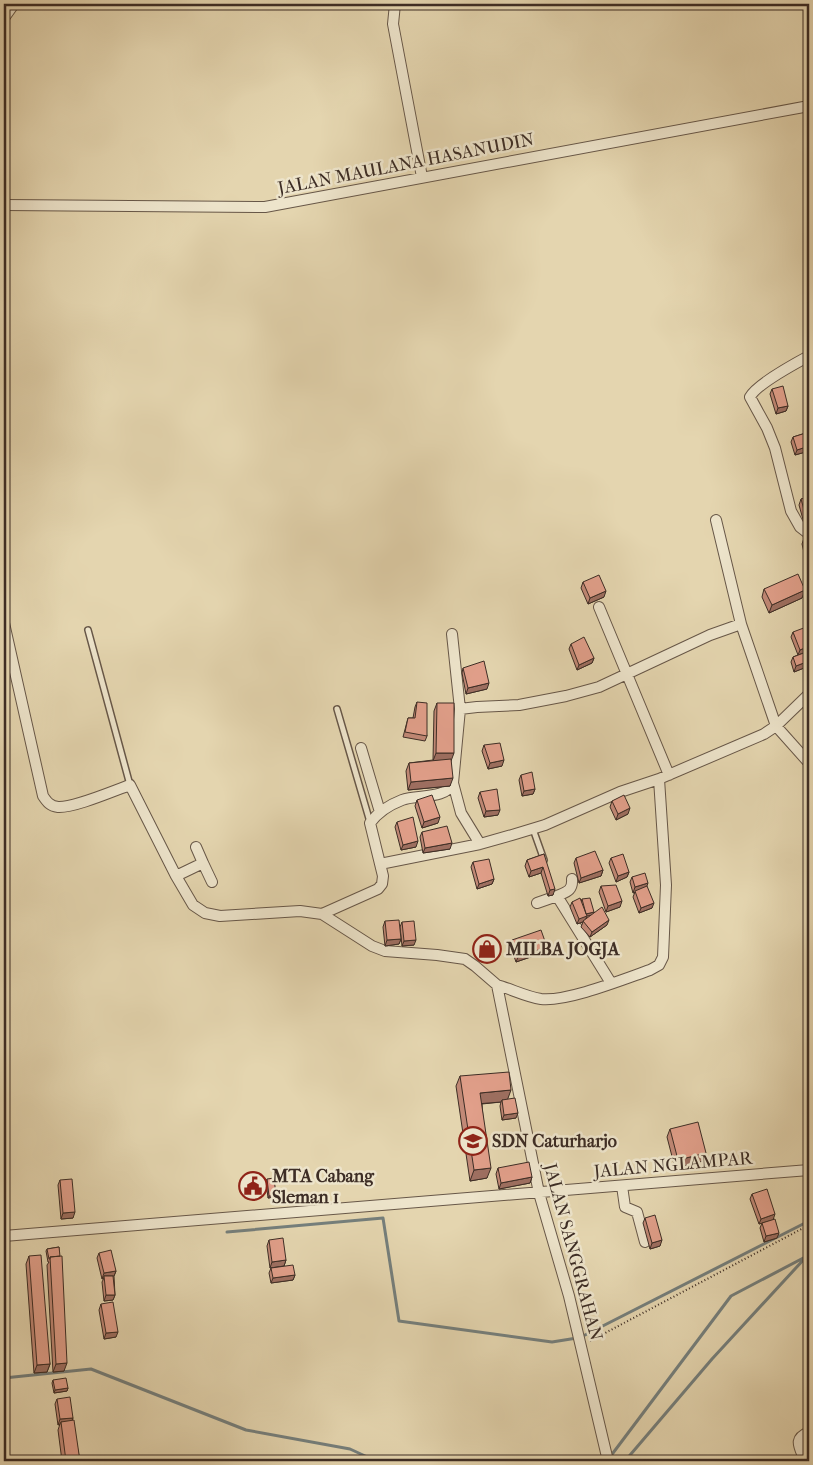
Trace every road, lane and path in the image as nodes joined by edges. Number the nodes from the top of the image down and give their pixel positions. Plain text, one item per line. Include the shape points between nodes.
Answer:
1 (14, 4) edge
2 (395, 4) edge
3 (4, 18) edge
4 (809, 106) edge
5 (422, 177) junction
6 (4, 205) edge
7 (809, 356) edge
8 (716, 520) dead end
9 (809, 534) edge
10 (599, 608) dead end
11 (4, 623) edge
12 (742, 624) junction
13 (88, 630) dead end
14 (452, 634) dead end
15 (627, 673) junction
16 (809, 694) edge
17 (338, 709) dead end
18 (460, 709) junction
19 (776, 726) junction
20 (361, 748) dead end
21 (809, 763) edge
22 (669, 775) junction
23 (659, 779) junction
24 (452, 783) junction
25 (130, 785) junction
26 (380, 812) junction
27 (370, 823) junction
28 (533, 829) junction
29 (480, 844) junction
30 (196, 847) dead end
31 (545, 862) edge
32 (203, 863) junction
33 (380, 864) junction
34 (176, 876) junction
35 (572, 879) dead end
36 (212, 882) dead end
37 (555, 892) junction
38 (537, 903) dead end
39 (322, 914) junction
40 (611, 983) junction
41 (497, 985) junction
42 (809, 1170) edge
43 (622, 1186) junction
44 (539, 1192) junction
45 (809, 1225) edge
46 (4, 1236) edge
47 (645, 1242) dead end
48 (581, 1346) junction
49 (809, 1432) edge
50 (608, 1461) edge
51 (805, 1461) edge

1 - 3 street
2 - 5 street via 393,24
4 - 5 street, JALAN MAULANA HASANUDIN
5 - 6 street, JALAN MAULANA HASANUDIN via 265,207
7 - 9 street via 750,397 775,448 791,511 800,527
8 - 12 street
10 - 15 street
11 - 25 street via 43,796 48,803 60,807 77,804
12 - 15 street
12 - 19 street
13 - 25 lane
14 - 18 street
15 - 18 street via 599,687 566,696 519,705
15 - 22 street
16 - 19 street
17 - 27 lane
18 - 24 street
19 - 21 street
19 - 22 street
20 - 26 street
22 - 23 street
23 - 28 street
23 - 40 street via 666,885 663,957 659,965 650,970
24 - 26 street via 442,793 403,800
24 - 29 street via 461,813
25 - 34 street
26 - 27 street
27 - 33 street
28 - 29 street
28 - 31 lane
29 - 33 street
30 - 32 street
32 - 34 street
32 - 36 street
33 - 39 street via 383,876 378,889
34 - 39 street via 194,905 205,913 220,916 300,911
35 - 37 street via 570,889
37 - 38 street
37 - 40 street
39 - 41 street via 372,946 465,959
40 - 41 street via 553,1000
41 - 44 street, JALAN SANGGRAHAN
42 - 43 street, JALAN NGLAMPAR
43 - 44 street, JALAN NGLAMPAR
43 - 47 street via 625,1207 637,1212
44 - 46 street, JALAN NGLAMPAR
44 - 48 street, JALAN SANGGRAHAN
45 - 48 path
48 - 50 street, JALAN SANGGRAHAN
49 - 51 street via 802,1434 798,1442

